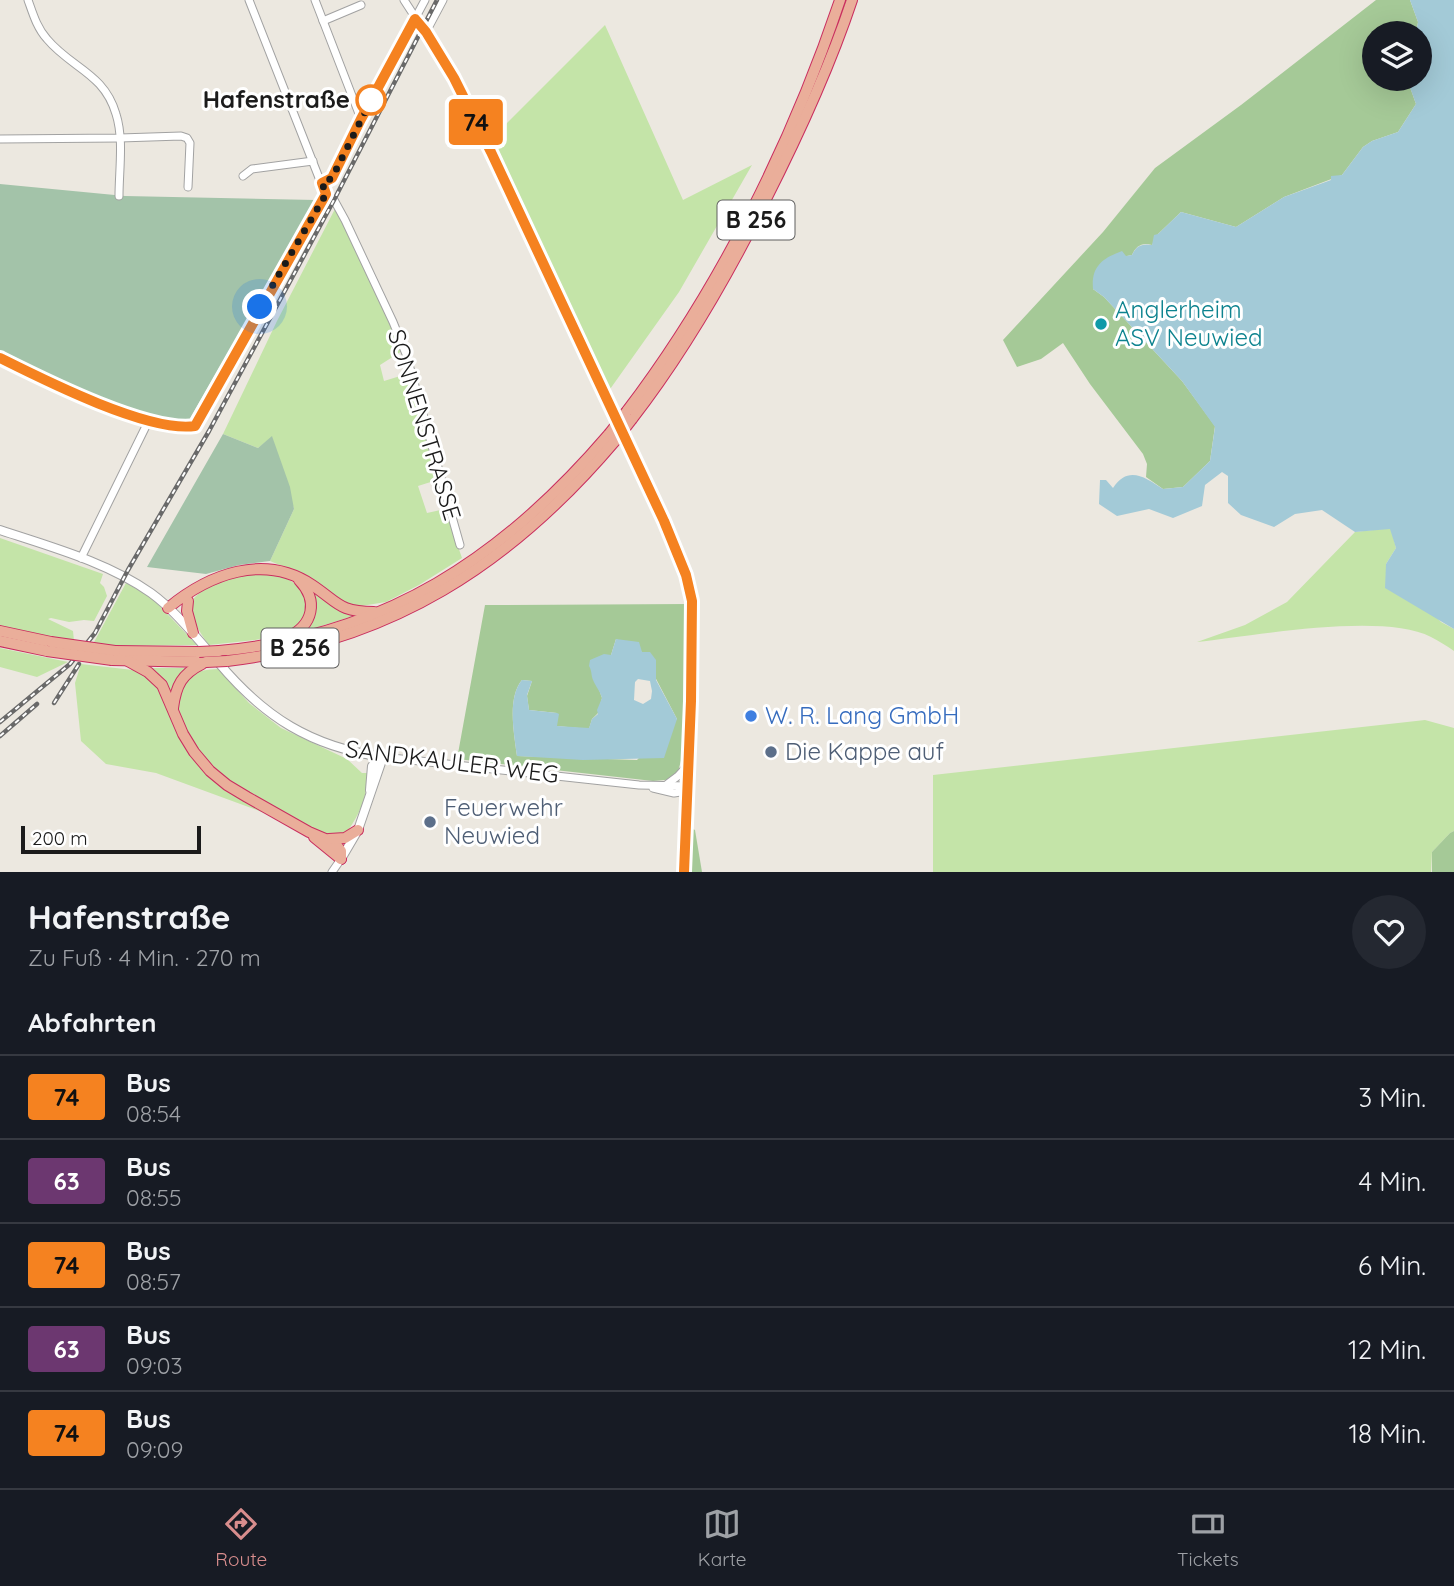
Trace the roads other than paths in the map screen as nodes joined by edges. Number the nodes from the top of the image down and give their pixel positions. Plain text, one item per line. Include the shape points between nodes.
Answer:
1 (29, 0) edge
2 (249, 0) edge
3 (315, 0) edge
4 (404, 0) edge
5 (425, 0) edge
6 (443, 0) edge
7 (840, 0) edge
8 (852, 0) edge
9 (361, 5) dead end
10 (415, 19) junction
11 (323, 21) junction
12 (426, 32) junction
13 (361, 119) junction
14 (120, 138) junction
15 (0, 139) edge
16 (313, 161) junction
17 (243, 176) dead end
18 (322, 183) junction
19 (188, 187) dead end
20 (326, 194) junction
21 (119, 196) dead end
22 (0, 358) edge
23 (630, 415) junction
24 (148, 422) junction
25 (612, 438) junction
26 (0, 530) edge
27 (460, 545) dead end
28 (81, 558) junction
29 (298, 578) junction
30 (199, 588) junction
31 (188, 601) junction
32 (168, 608) junction
33 (380, 611) junction
34 (0, 631) edge
35 (192, 633) junction
36 (0, 641) edge
37 (274, 644) junction
38 (49, 647) junction
39 (114, 656) junction
40 (223, 656) junction
41 (202, 657) junction
42 (128, 662) junction
43 (173, 708) junction
44 (347, 750) junction
45 (383, 757) junction
46 (688, 765) junction
47 (370, 772) junction
48 (639, 785) junction
49 (666, 785) junction
50 (687, 789) junction
51 (370, 796) junction
52 (358, 830) junction
53 (309, 832) junction
54 (329, 839) junction
55 (341, 859) junction
56 (332, 872) edge
57 (684, 872) edge

1 - 14 street via 48,41 104,89 117,115
2 - 16 street, SONNENSTRASSE
3 - 11 street
4 - 10 street
5 - 10 street
6 - 12 street
7 - 23 highway, B 256 via 793,122 739,232
8 - 23 highway, B 256 via 801,126 748,234 694,330 663,377
9 - 11 street
10 - 12 street
10 - 13 street
11 - 13 street
12 - 46 street via 491,152 686,575 692,601
13 - 18 street via 332,178
14 - 15 street
14 - 19 street via 187,138
14 - 21 street
16 - 17 street via 252,169
16 - 18 street, SONNENSTRASSE
18 - 20 street, SONNENSTRASSE
20 - 24 street via 195,426
20 - 27 street, SONNENSTRASSE via 345,220 406,354
22 - 24 street
23 - 25 highway, B 256, bridge
24 - 28 street
25 - 33 highway, B 256 via 499,543 436,584
25 - 40 highway, B 256 via 544,518 449,588 415,607 336,638 276,653
26 - 28 street, SANDKAULER WEG
28 - 32 street, SANDKAULER WEG via 130,580
29 - 30 highway via 276,570 244,569
29 - 33 highway via 342,608
29 - 37 highway via 309,594 310,616 299,631
30 - 31 highway
30 - 32 highway
31 - 32 highway via 177,609
31 - 35 highway
32 - 35 street, SANDKAULER WEG
33 - 37 highway, B 256
34 - 38 highway, B 256
35 - 44 street, SANDKAULER WEG via 265,711 311,738
36 - 38 highway, B 256
37 - 40 highway, B 256
38 - 39 highway, B 256, bridge
39 - 41 highway, B 256
39 - 42 highway, B 256
40 - 41 highway, B 256, bridge
41 - 42 highway, B 256
41 - 43 highway via 180,680
42 - 43 highway via 158,680
43 - 53 highway via 188,743 211,771
44 - 45 street, SANDKAULER WEG
44 - 47 street
45 - 47 street
45 - 48 street, SANDKAULER WEG
45 - 51 street
46 - 49 street
46 - 50 street
47 - 51 street
48 - 49 street, SANDKAULER WEG
48 - 50 street, SANDKAULER WEG via 674,793
49 - 50 street, SANDKAULER WEG
50 - 57 street
51 - 52 street
52 - 54 highway via 345,838
52 - 55 street
53 - 54 highway
53 - 55 highway
54 - 55 highway via 340,848
55 - 56 street

